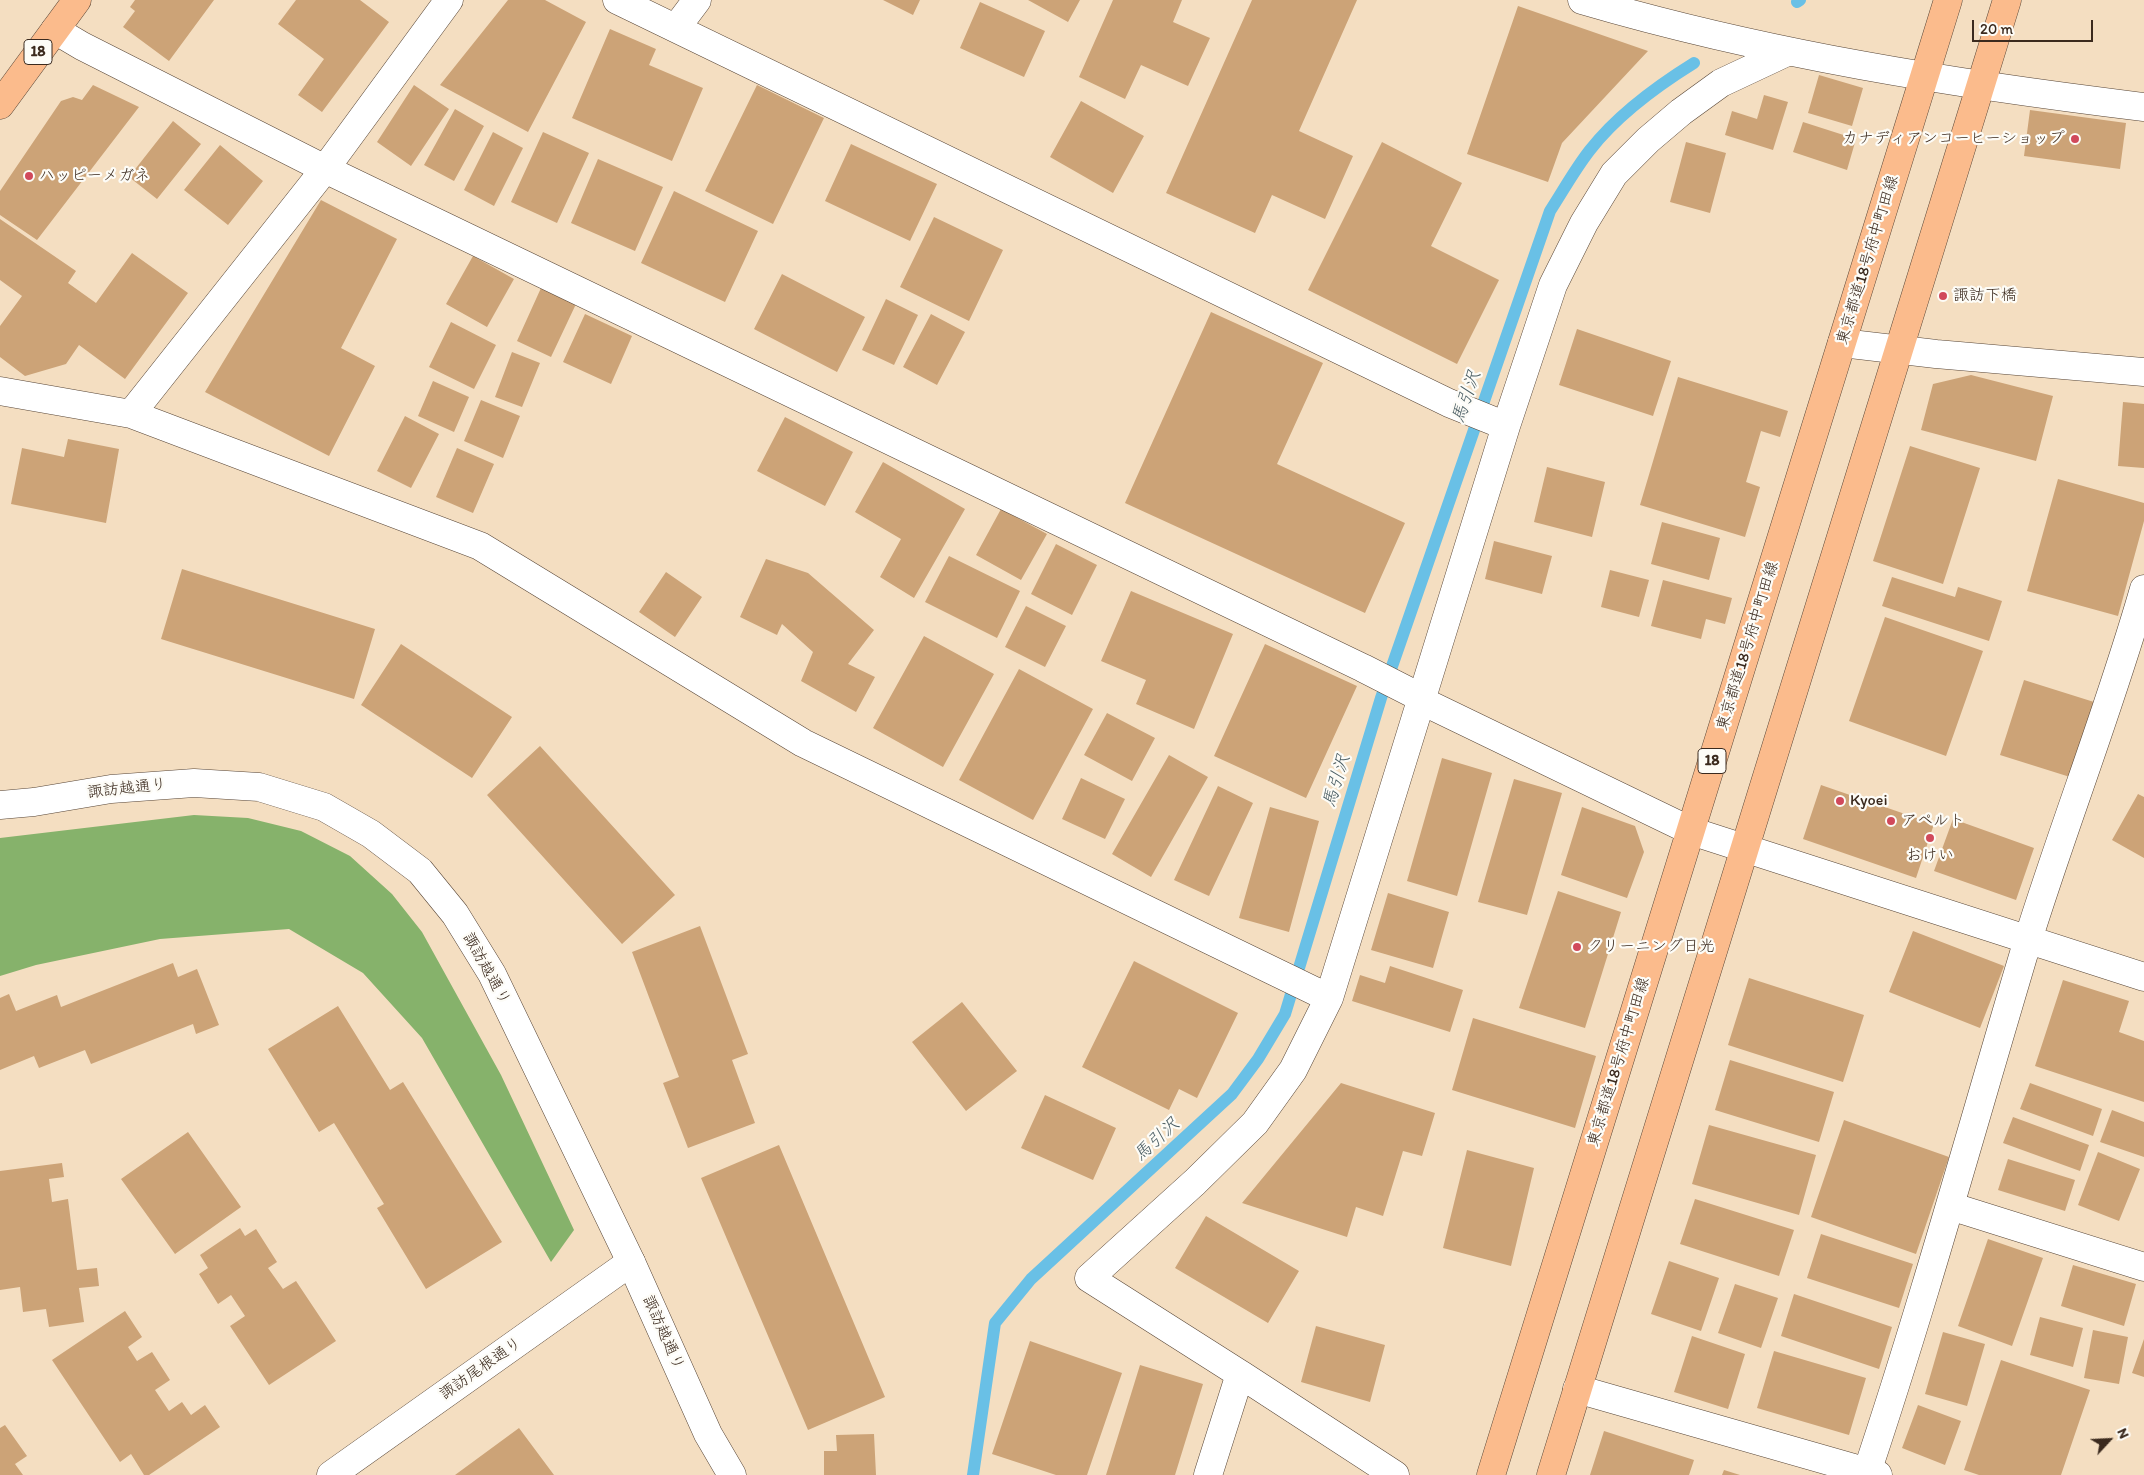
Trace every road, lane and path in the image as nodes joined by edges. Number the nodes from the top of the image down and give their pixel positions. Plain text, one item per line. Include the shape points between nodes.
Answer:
1 (77, 0) edge
2 (449, 0) edge
3 (617, 0) edge
4 (697, 0) edge
5 (1582, 0) edge
6 (1948, 0) edge
7 (2007, 0) edge
8 (676, 28) junction
9 (55, 30) junction
10 (1787, 52) junction
11 (1924, 77) junction
12 (1981, 85) junction
13 (0, 105) edge
14 (2144, 107) edge
15 (325, 169) junction
16 (1842, 342) junction
17 (1899, 349) junction
18 (2144, 372) edge
19 (0, 391) edge
20 (131, 414) junction
21 (1500, 424) junction
22 (2144, 588) edge
23 (2134, 661) edge
24 (1417, 697) junction
25 (0, 805) edge
26 (1691, 830) junction
27 (1745, 849) junction
28 (2028, 941) junction
29 (2144, 978) edge
30 (1322, 995) junction
31 (1950, 1206) junction
32 (631, 1262) junction
33 (2144, 1267) edge
34 (1240, 1374) junction
35 (1577, 1390) junction
36 (1871, 1474) edge
37 (331, 1475) edge
38 (732, 1475) edge
39 (1208, 1475) edge
40 (1395, 1475) edge
41 (1491, 1475) edge
42 (1551, 1475) edge

1 - 9 main road, 18
2 - 15 street
3 - 8 street
4 - 8 street
5 - 10 street
6 - 11 main road, 東京都道18号府中町田線 / 18
7 - 12 main road
8 - 21 street via 1449,403
9 - 13 main road, 18
9 - 15 street
10 - 11 street
10 - 21 street via 1721,83 1661,129 1614,174 1584,223 1553,285
11 - 12 street
11 - 16 main road, 東京都道18号府中町田線 / 18
12 - 14 street
12 - 17 main road
15 - 20 street
15 - 24 street via 1363,668
16 - 17 street
16 - 26 main road, 東京都道18号府中町田線 / 18
17 - 18 street
17 - 27 main road
19 - 20 street
20 - 30 street via 480,546 803,743
21 - 24 street
22 - 23 street
23 - 28 street
24 - 26 street
24 - 30 street
25 - 32 street, 諏訪越通り via 111,789 194,783 259,787 324,807 371,834 420,871 455,914 492,974
26 - 27 street
26 - 41 main road, 東京都道18号府中町田線 / 18
27 - 28 street
27 - 35 main road
28 - 29 street
28 - 31 street
30 - 34 street via 1293,1070 1255,1123 1089,1278
31 - 33 street
31 - 36 street
32 - 37 street, 諏訪尾根通り
32 - 38 street, 諏訪越通り via 708,1434
34 - 39 street
34 - 40 street
35 - 36 street
35 - 42 main road

